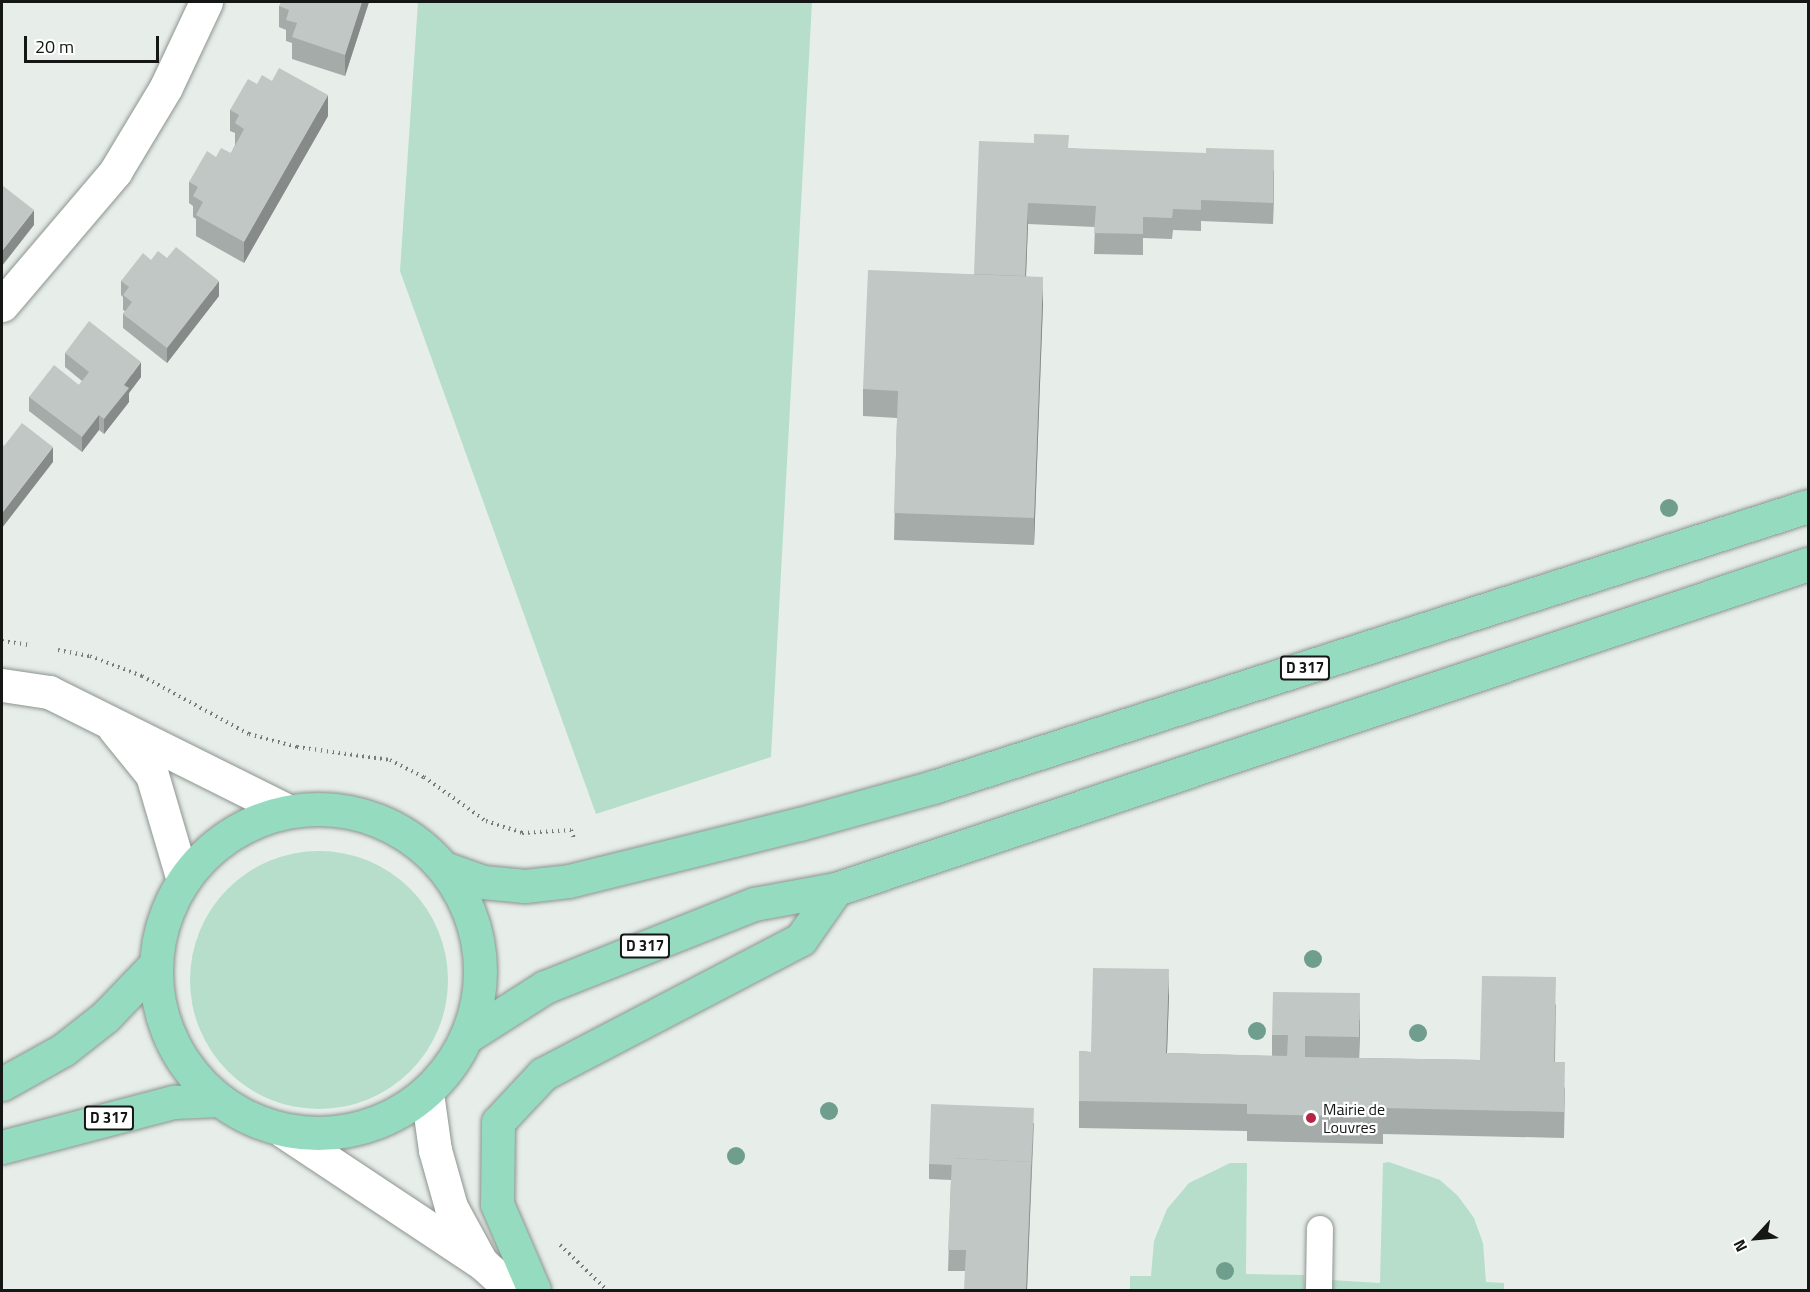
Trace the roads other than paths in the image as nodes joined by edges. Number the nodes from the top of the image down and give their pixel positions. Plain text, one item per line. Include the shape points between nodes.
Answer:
1 (201, 3) edge
2 (2, 305) edge
3 (1809, 506) edge
4 (1809, 564) edge
5 (2, 685) edge
6 (105, 718) junction
7 (288, 811) junction
8 (444, 868) junction
9 (183, 880) junction
10 (836, 889) junction
11 (156, 964) junction
12 (468, 1036) junction
13 (2, 1084) edge
14 (427, 1093) junction
15 (219, 1100) junction
16 (283, 1131) junction
17 (2, 1147) edge
18 (1320, 1229) dead end
19 (483, 1264) junction
20 (512, 1290) edge
21 (534, 1290) edge
22 (1318, 1290) edge

1 - 2 street via 166,87 115,172
3 - 8 main road, D 317 via 933,787 800,824 569,881 525,886 483,882
4 - 10 main road, D 317
5 - 6 street via 49,692
6 - 7 street
6 - 9 street via 152,775
7 - 8 main road via 322,808 357,813 390,825 419,844
7 - 9 main road via 247,825 229,836 212,848
8 - 12 main road via 464,898 476,931 481,966 478,1002
9 - 11 main road via 166,915
10 - 12 main road, D 317 via 754,904 598,964 545,987
10 - 21 main road via 801,939 543,1074 498,1122 497,1204
11 - 13 main road via 105,1017 63,1050
11 - 15 main road via 159,1002 171,1039 191,1073
12 - 14 main road via 451,1067
14 - 16 main road via 384,1121 334,1133
14 - 19 street via 435,1150 451,1207
15 - 16 main road via 249,1119
15 - 17 main road, D 317 via 174,1102
16 - 19 street
18 - 22 lane
19 - 20 street

